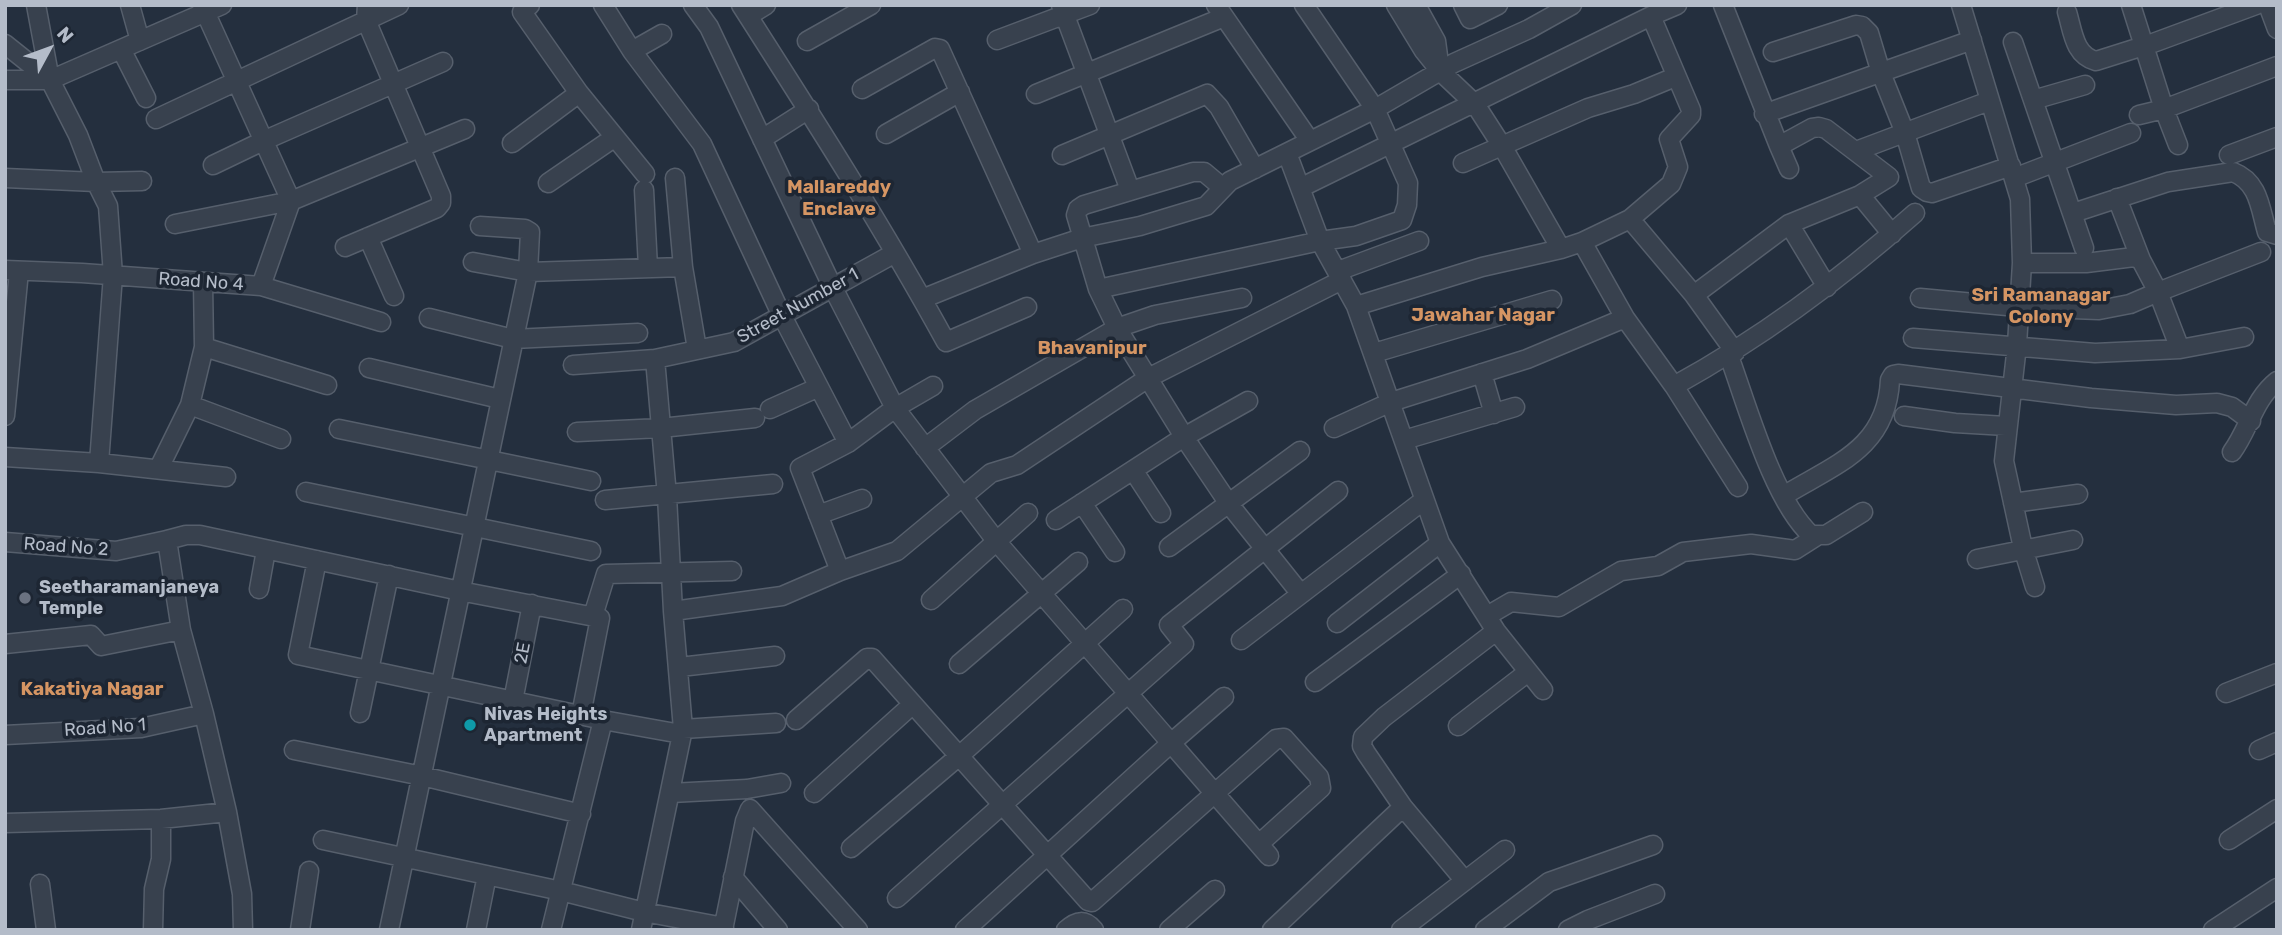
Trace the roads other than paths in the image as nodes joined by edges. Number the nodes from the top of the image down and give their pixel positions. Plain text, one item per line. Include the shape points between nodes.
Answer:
1 (130, 5) edge
2 (399, 5) edge
3 (530, 5) edge
4 (603, 5) edge
5 (693, 5) edge
6 (766, 5) edge
7 (871, 5) edge
8 (1090, 5) edge
9 (1304, 5) edge
10 (1462, 5) edge
11 (1498, 5) edge
12 (1572, 5) edge
13 (1677, 5) edge
14 (1723, 5) edge
15 (1961, 5) edge
16 (2131, 5) edge
17 (2256, 5) edge
18 (2268, 5) edge
19 (34, 7) edge
20 (1404, 7) edge
21 (210, 8) edge
22 (1063, 10) edge
23 (745, 11) edge
24 (1220, 11) edge
25 (367, 12) edge
26 (2067, 12) dead end
27 (1651, 16) junction
28 (2277, 29) edge
29 (662, 34) dead end
30 (997, 40) dead end
31 (1972, 40) junction
32 (139, 41) junction
33 (807, 41) dead end
34 (2013, 42) dead end
35 (5, 44) edge
36 (2143, 47) junction
37 (121, 49) junction
38 (632, 51) junction
39 (1773, 52) dead end
40 (443, 62) dead end
41 (2277, 66) edge
42 (1440, 71) junction
43 (1881, 73) junction
44 (1086, 75) junction
45 (1675, 77) junction
46 (5, 80) edge
47 (50, 80) junction
48 (236, 80) junction
49 (393, 84) junction
50 (2085, 85) dead end
51 (862, 89) dead end
52 (960, 92) junction
53 (579, 93) junction
54 (1035, 94) dead end
55 (146, 98) dead end
56 (2033, 100) junction
57 (1989, 101) junction
58 (1475, 104) junction
59 (808, 109) junction
60 (1375, 109) junction
61 (2164, 109) junction
62 (1765, 114) junction
63 (2139, 116) dead end
64 (156, 119) dead end
65 (466, 129) dead end
66 (1905, 133) junction
67 (2131, 133) dead end
68 (886, 134) dead end
69 (1108, 135) junction
70 (615, 137) junction
71 (2277, 137) edge
72 (762, 139) junction
73 (263, 141) junction
74 (1310, 141) junction
75 (512, 143) dead end
76 (1390, 144) junction
77 (2178, 145) dead end
78 (420, 146) junction
79 (1502, 146) junction
80 (1779, 146) junction
81 (1856, 151) junction
82 (1287, 153) junction
83 (1062, 155) dead end
84 (2229, 155) dead end
85 (2053, 162) junction
86 (1463, 163) dead end
87 (214, 165) dead end
88 (1255, 169) junction
89 (1789, 169) dead end
90 (2013, 172) junction
91 (5, 178) edge
92 (675, 178) dead end
93 (142, 181) dead end
94 (96, 182) junction
95 (548, 183) dead end
96 (1223, 188) junction
97 (1300, 188) junction
98 (1130, 190) junction
99 (1860, 195) junction
100 (2117, 198) junction
101 (291, 201) junction
102 (1915, 213) dead end
103 (2073, 213) junction
104 (1630, 219) junction
105 (175, 224) dead end
106 (1789, 224) junction
107 (480, 226) dead end
108 (1892, 234) junction
109 (2277, 234) edge
110 (368, 237) junction
111 (1082, 238) junction
112 (1320, 241) junction
113 (1419, 241) dead end
114 (1582, 242) junction
115 (345, 247) dead end
116 (2084, 248) dead end
117 (1560, 249) junction
118 (895, 253) junction
119 (2261, 253) dead end
120 (1033, 254) junction
121 (2141, 260) junction
122 (473, 262) dead end
123 (2022, 263) junction
124 (683, 267) junction
125 (648, 268) junction
126 (12, 271) edge
127 (528, 272) junction
128 (113, 275) junction
129 (1340, 275) junction
130 (203, 282) junction
131 (261, 286) junction
132 (833, 288) junction
133 (1826, 288) junction
134 (1098, 289) junction
135 (2158, 292) junction
136 (1694, 295) junction
137 (394, 296) dead end
138 (1242, 298) dead end
139 (1920, 298) dead end
140 (922, 299) junction
141 (1552, 300) dead end
142 (1356, 306) junction
143 (1027, 307) dead end
144 (2018, 307) junction
145 (781, 314) junction
146 (429, 318) dead end
147 (1625, 318) junction
148 (381, 322) dead end
149 (1117, 328) junction
150 (638, 333) dead end
151 (2244, 337) dead end
152 (1913, 338) dead end
153 (513, 339) junction
154 (2017, 345) junction
155 (204, 347) junction
156 (697, 349) junction
157 (2179, 349) junction
158 (1374, 353) junction
159 (1732, 354) junction
160 (655, 359) junction
161 (573, 365) dead end
162 (369, 368) dead end
163 (7, 370) edge
164 (1482, 373) junction
165 (1148, 379) junction
166 (2277, 382) edge
167 (327, 385) dead end
168 (933, 386) dead end
169 (1674, 386) junction
170 (819, 387) junction
171 (2012, 387) junction
172 (500, 399) junction
173 (1248, 401) dead end
174 (1391, 402) junction
175 (190, 405) junction
176 (1515, 407) dead end
177 (895, 408) junction
178 (1494, 414) junction
179 (5, 416) edge
180 (1904, 416) dead end
181 (2251, 421) junction
182 (2006, 426) junction
183 (661, 428) junction
184 (1334, 428) dead end
185 (339, 429) dead end
186 (577, 432) dead end
187 (1184, 437) junction
188 (281, 439) dead end
189 (1404, 440) junction
190 (848, 443) junction
191 (925, 448) junction
192 (1300, 452) dead end
193 (2232, 452) dead end
194 (5, 457) edge
195 (488, 459) junction
196 (99, 463) junction
197 (159, 468) junction
198 (1133, 470) junction
199 (226, 477) dead end
200 (591, 481) dead end
201 (773, 484) dead end
202 (1738, 486) dead end
203 (1338, 491) dead end
204 (306, 492) dead end
205 (1782, 494) junction
206 (2078, 494) dead end
207 (667, 496) junction
208 (963, 497) junction
209 (862, 499) dead end
210 (605, 500) dead end
211 (1424, 500) junction
212 (1082, 503) junction
213 (2013, 503) junction
214 (1230, 504) junction
215 (1863, 512) dead end
216 (1028, 513) dead end
217 (1161, 513) dead end
218 (818, 515) junction
219 (1056, 520) dead end
220 (474, 527) junction
221 (1817, 536) junction
222 (167, 540) junction
223 (2073, 540) dead end
224 (997, 541) junction
225 (5, 542) edge
226 (1440, 543) junction
227 (1169, 547) dead end
228 (261, 549) junction
229 (591, 551) dead end
230 (1264, 551) junction
231 (2024, 551) junction
232 (1115, 552) dead end
233 (1977, 559) dead end
234 (317, 560) junction
235 (1078, 562) dead end
236 (732, 571) dead end
237 (839, 571) junction
238 (672, 573) junction
239 (389, 575) junction
240 (1461, 575) junction
241 (2035, 587) dead end
242 (259, 589) dead end
243 (460, 591) junction
244 (1040, 593) junction
245 (1300, 593) junction
246 (931, 600) dead end
247 (532, 604) junction
248 (1122, 609) dead end
249 (673, 611) junction
250 (593, 616) junction
251 (1337, 623) dead end
252 (1491, 624) junction
253 (181, 630) junction
254 (1241, 639) dead end
255 (5, 644) edge
256 (1083, 644) junction
257 (775, 656) dead end
258 (959, 664) dead end
259 (680, 667) junction
260 (369, 670) junction
261 (1528, 672) junction
262 (2277, 673) edge
263 (1315, 682) dead end
264 (440, 685) junction
265 (1543, 691) dead end
266 (2226, 693) dead end
267 (1127, 694) junction
268 (1224, 697) dead end
269 (513, 701) junction
270 (913, 704) junction
271 (360, 713) dead end
272 (204, 714) junction
273 (581, 715) junction
274 (603, 720) junction
275 (796, 720) dead end
276 (776, 723) dead end
277 (1458, 726) dead end
278 (682, 732) junction
279 (5, 735) edge
280 (2277, 742) edge
281 (1171, 743) junction
282 (294, 750) dead end
283 (2259, 750) dead end
284 (958, 757) junction
285 (422, 776) junction
286 (781, 783) dead end
287 (747, 789) junction
288 (671, 793) junction
289 (814, 793) dead end
290 (1215, 794) junction
291 (1002, 806) junction
292 (1402, 807) junction
293 (750, 809) junction
294 (2277, 809) edge
295 (227, 812) junction
296 (581, 814) junction
297 (161, 819) junction
298 (5, 823) edge
299 (2229, 840) dead end
300 (323, 841) dead end
301 (1653, 845) dead end
302 (851, 848) dead end
303 (1505, 850) dead end
304 (1047, 856) junction
305 (405, 858) junction
306 (309, 871) dead end
307 (487, 875) junction
308 (733, 877) junction
309 (1465, 881) junction
310 (40, 884) dead end
311 (2277, 888) edge
312 (1215, 890) dead end
313 (561, 891) junction
314 (1656, 894) dead end
315 (897, 898) dead end
316 (643, 921) edge
317 (723, 929) edge
318 (46, 930) edge
319 (152, 930) edge
320 (243, 930) edge
321 (300, 930) edge
322 (390, 930) edge
323 (476, 930) edge
324 (551, 930) edge
325 (778, 930) edge
326 (858, 930) edge
327 (965, 930) edge
328 (1066, 930) edge
329 (1094, 930) edge
330 (1169, 930) edge
331 (1272, 930) edge
332 (1401, 930) edge
333 (1485, 930) edge
334 (1568, 930) edge
335 (2213, 930) edge

1 - 32 street
2 - 25 street
3 - 53 street via 522,12
4 - 38 street
5 - 72 street via 709,27
6 - 23 street
7 - 33 street
8 - 22 street
9 - 60 street
10 - 11 street via 1470,19
12 - 42 street
13 - 27 street
14 - 62 street
15 - 31 street
16 - 36 street
17 - 36 street
18 - 28 street
19 - 47 street
20 - 42 street via 1423,51
21 - 32 street
21 - 48 street
22 - 30 street
22 - 44 street
23 - 59 street
24 - 44 street
24 - 74 street
25 - 48 street
25 - 49 street
26 - 36 street via 2080,52 2087,59 2096,61
27 - 45 street
27 - 58 street
29 - 38 street
31 - 43 street
31 - 57 street
32 - 37 street
34 - 56 street
35 - 47 street
36 - 61 street
37 - 47 street
37 - 55 street
38 - 145 street via 702,144
39 - 43 street via 1862,26 1869,33
40 - 49 street
41 - 61 street
42 - 58 street
42 - 60 street
43 - 62 street
43 - 66 street
44 - 54 street
44 - 69 street
45 - 79 street
45 - 104 street via 1691,110 1669,139 1676,174 1671,184
46 - 47 street
47 - 94 street
48 - 64 street
48 - 73 street
49 - 73 street
49 - 78 street
50 - 56 street
51 - 52 street via 938,47
52 - 68 street
52 - 120 street
53 - 70 street
53 - 75 street
56 - 85 street
57 - 66 street
57 - 90 street
58 - 76 street
58 - 79 street
59 - 72 street
59 - 118 street
60 - 74 street
60 - 76 street
61 - 63 street
61 - 77 street
62 - 80 street
65 - 78 street
66 - 81 street
66 - 90 street via 1921,188 1927,192
67 - 85 street
69 - 83 street
69 - 88 street via 1207,94
69 - 98 street
70 - 95 street
70 - 125 street via 644,182
71 - 84 street
72 - 132 street
73 - 87 street
73 - 101 street
74 - 82 street
76 - 97 street
76 - 112 street via 1408,183 1402,220 1356,236
78 - 101 street
78 - 110 street via 441,203
79 - 86 street
79 - 117 street
80 - 81 street via 1819,127
80 - 89 street
81 - 99 street via 1888,177
82 - 88 street
82 - 97 street
85 - 90 street
85 - 103 street
88 - 96 street
90 - 123 street via 2020,199
91 - 94 street
92 - 124 street
93 - 94 street
94 - 128 street via 108,206
96 - 98 street via 1204,172 1193,172
96 - 111 street via 1206,206
97 - 112 street
98 - 111 street via 1078,209
99 - 106 street
99 - 108 street
100 - 103 street
100 - 109 street via 2190,177 2233,172 2253,185 2267,232
100 - 121 street
101 - 105 street
101 - 131 street, Road No 4
102 - 108 street
103 - 116 street
104 - 114 street
104 - 136 street
106 - 133 street
106 - 136 street
107 - 127 street via 530,232
108 - 133 street
110 - 115 street
110 - 137 street
111 - 120 street
111 - 134 street
112 - 129 street
112 - 134 street
113 - 129 street
114 - 117 street
114 - 147 street
117 - 142 street via 1482,267
118 - 132 street, Street Number 1
118 - 140 street
119 - 135 street
120 - 140 street
121 - 123 street via 2129,256 2086,263
121 - 135 street
122 - 127 street
123 - 144 street
124 - 125 street
124 - 156 street
125 - 127 street
126 - 128 street, Road No 4
126 - 163 street
127 - 153 street
128 - 130 street, Road No 4
128 - 196 street
129 - 142 street
129 - 165 street
130 - 131 street, Road No 4
130 - 155 street
131 - 148 street
132 - 145 street, Street Number 1
132 - 177 street
133 - 159 street
134 - 149 street
135 - 144 street via 2099,310
135 - 157 street
136 - 159 street
138 - 149 street via 1155,315
139 - 144 street
140 - 143 street via 948,347
141 - 158 street
142 - 158 street
144 - 154 street
145 - 156 street, Street Number 1 via 734,342
145 - 170 street
146 - 153 street
147 - 164 street
147 - 169 street
149 - 165 street
149 - 191 street via 975,410
150 - 153 street
151 - 157 street
152 - 154 street
153 - 172 street
154 - 157 street via 2095,352
154 - 171 street
155 - 167 street
155 - 175 street
156 - 160 street, Street Number 1
158 - 174 street
159 - 169 street
159 - 205 street
160 - 161 street, Street Number 1
160 - 183 street
162 - 172 street
163 - 179 street
164 - 174 street
164 - 178 street
165 - 187 street
165 - 208 street via 1017,465 991,473
166 - 181 street via 2257,405
168 - 177 street
169 - 202 street
170 - 183 street via 762,413
170 - 190 street
171 - 181 street via 2176,405 2217,403
171 - 182 street
171 - 205 street via 1893,375 1883,417 1866,444
172 - 195 street
173 - 187 street
174 - 184 street
174 - 189 street
175 - 188 street
175 - 197 street
176 - 178 street
177 - 190 street
177 - 191 street
178 - 189 street
180 - 182 street
181 - 193 street
182 - 213 street via 2004,461
183 - 186 street
183 - 207 street
185 - 195 street
187 - 198 street
187 - 214 street
189 - 211 street
190 - 218 street via 800,468
191 - 208 street
192 - 214 street
194 - 196 street
195 - 200 street
195 - 220 street
196 - 197 street
197 - 199 street
198 - 212 street
198 - 217 street
201 - 207 street
203 - 230 street
204 - 220 street
205 - 221 street via 1804,529
206 - 213 street
207 - 210 street
207 - 238 street
208 - 224 street
208 - 237 street via 897,551
209 - 218 street
211 - 226 street
211 - 245 street
212 - 219 street
212 - 232 street
213 - 231 street
214 - 227 street
214 - 230 street
215 - 221 street
216 - 224 street
218 - 237 street
220 - 229 street
220 - 243 street
221 - 252 street via 1795,550 1751,544 1683,552 1658,566 1621,571 1559,607 1511,602
222 - 225 street, Road No 2 via 116,551
222 - 228 street, Road No 2 via 200,535
222 - 253 street
223 - 231 street
224 - 244 street
224 - 246 street
226 - 240 street
226 - 251 street
228 - 234 street
228 - 242 street
230 - 245 street
230 - 267 street via 1169,625 1184,644
231 - 233 street
231 - 241 street
234 - 239 street
234 - 260 street via 289,653
235 - 244 street
236 - 238 street
237 - 249 street via 782,596
238 - 249 street
238 - 250 street via 606,574
239 - 243 street
239 - 260 street
240 - 252 street
240 - 263 street
243 - 247 street
243 - 264 street
244 - 256 street
244 - 258 street
245 - 254 street
247 - 250 street
247 - 269 street, 2E
248 - 256 street
249 - 259 street
250 - 273 street via 600,618
252 - 261 street
252 - 292 street via 1363,737 1362,746
253 - 255 street via 101,646 91,635
253 - 272 street
256 - 267 street
256 - 284 street
257 - 259 street
259 - 278 street
260 - 264 street
260 - 271 street
261 - 265 street
261 - 277 street
262 - 266 street
264 - 269 street
264 - 285 street
267 - 281 street
267 - 291 street
268 - 281 street
269 - 273 street
270 - 275 street via 870,657
270 - 284 street
270 - 289 street
272 - 279 street, Road No 1 via 141,728
272 - 295 street
273 - 274 street
274 - 278 street
274 - 296 street
276 - 278 street
278 - 288 street
280 - 283 street
281 - 290 street
281 - 304 street
282 - 285 street
284 - 291 street
284 - 302 street
285 - 296 street
285 - 305 street
286 - 287 street
287 - 288 street
287 - 293 street
288 - 316 street
290 - 290 street via 1264,850 1321,788 1319,777 1284,738 1278,738
290 - 304 street via 1094,902
291 - 304 street
291 - 315 street
292 - 309 street
292 - 331 street
293 - 308 street
293 - 326 street
294 - 299 street
295 - 297 street
295 - 320 street via 242,894
296 - 313 street
297 - 298 street
297 - 319 street
300 - 305 street
301 - 333 street via 1549,882
303 - 309 street
304 - 327 street
305 - 307 street
305 - 322 street
306 - 321 street
307 - 313 street
307 - 323 street
308 - 317 street
308 - 325 street
309 - 332 street
310 - 318 street
311 - 335 street
312 - 330 street
313 - 316 street
313 - 324 street
314 - 334 street
316 - 317 street
328 - 329 street via 1083,921

